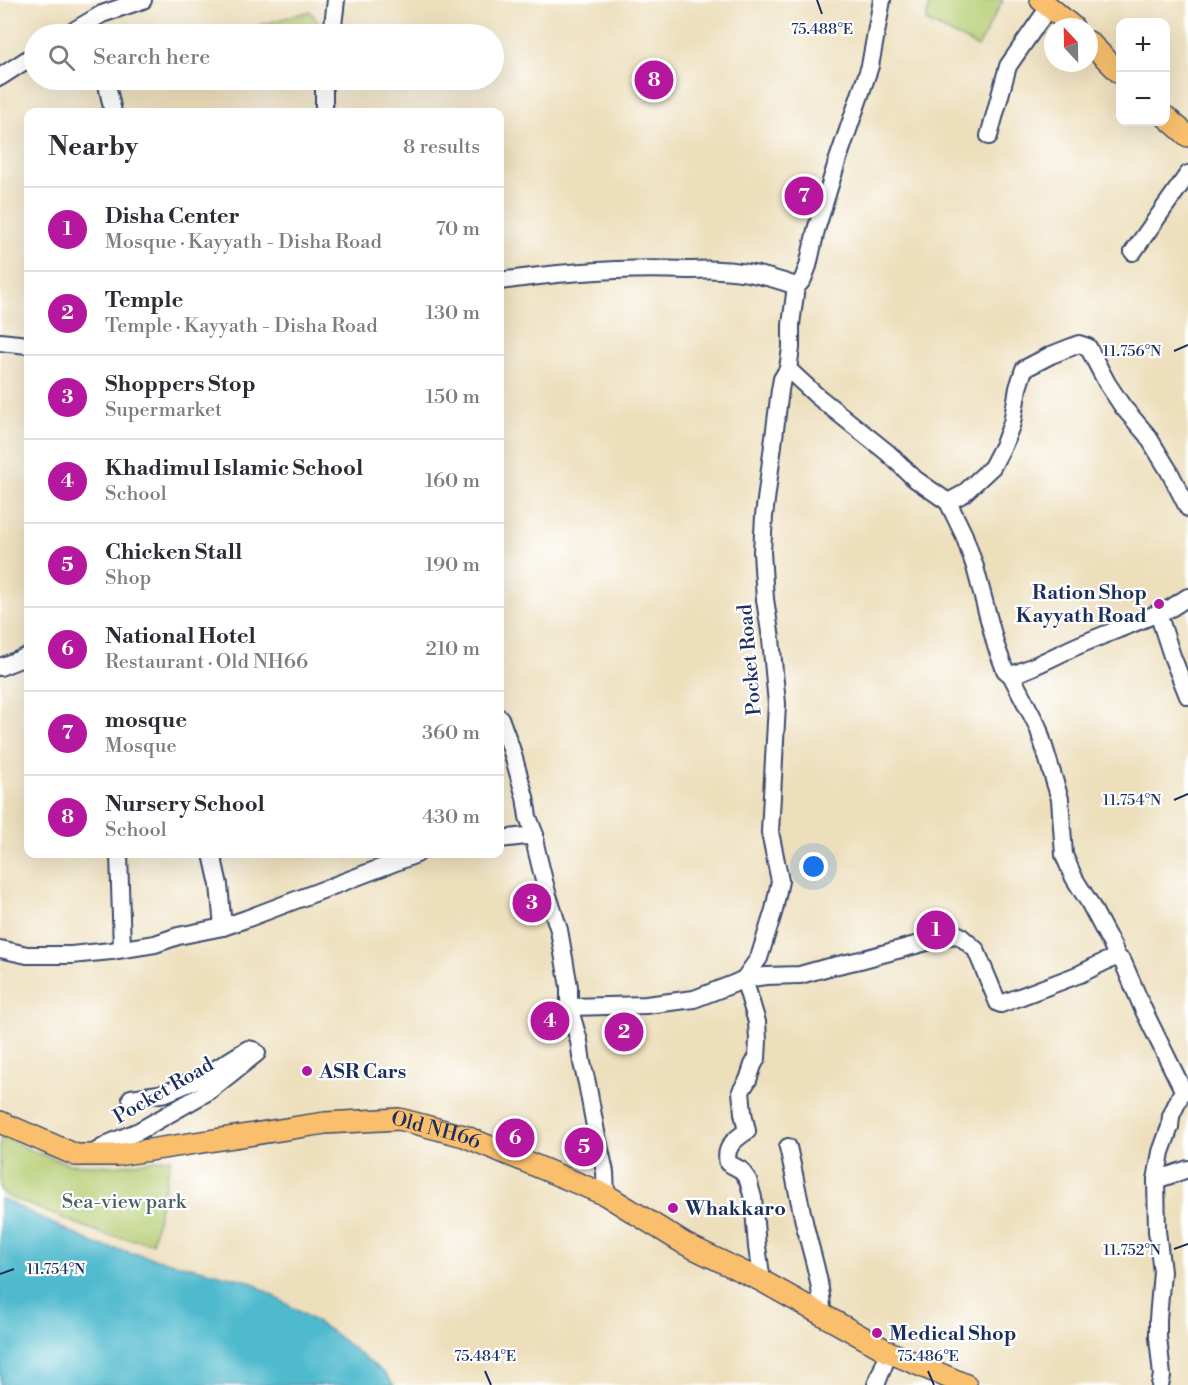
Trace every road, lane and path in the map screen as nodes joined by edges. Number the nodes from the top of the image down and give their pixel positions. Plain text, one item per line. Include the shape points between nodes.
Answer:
1 (143, 0) edge
2 (336, 0) edge
3 (882, 0) edge
4 (1045, 4) edge
5 (95, 18) edge
6 (1062, 18) edge
7 (333, 24) edge
8 (1098, 51) edge
9 (24, 62) edge
10 (1118, 72) edge
11 (0, 77) edge
12 (108, 90) edge
13 (324, 90) edge
14 (112, 108) edge
15 (324, 108) edge
16 (1170, 120) edge
17 (989, 136) dead end
18 (1188, 136) edge
19 (1188, 174) edge
20 (1133, 252) dead end
21 (504, 281) edge
22 (796, 286) junction
23 (0, 342) edge
24 (24, 345) edge
25 (788, 369) junction
26 (948, 502) junction
27 (1188, 508) edge
28 (1188, 597) edge
29 (1158, 613) junction
30 (24, 658) edge
31 (0, 667) edge
32 (1011, 675) junction
33 (1188, 696) edge
34 (504, 729) edge
35 (535, 835) junction
36 (504, 839) edge
37 (119, 858) edge
38 (213, 858) edge
39 (406, 858) edge
40 (223, 927) junction
41 (0, 949) edge
42 (122, 949) junction
43 (1117, 957) junction
44 (744, 979) junction
45 (569, 1007) junction
46 (131, 1098) dead end
47 (0, 1122) edge
48 (788, 1147) dead end
49 (90, 1155) junction
50 (1188, 1169) edge
51 (1156, 1180) junction
52 (606, 1195) junction
53 (762, 1281) junction
54 (822, 1314) junction
55 (889, 1352) junction
56 (876, 1385) edge
57 (966, 1385) edge
58 (1160, 1385) edge

1 - 5 street
2 - 7 street
3 - 22 street, Pocket Road via 870,66 837,162 808,266
4 - 6 main road
4 - 17 street via 1008,66
8 - 10 main road
9 - 11 street
12 - 14 street
13 - 15 street
16 - 18 main road
19 - 20 street
21 - 22 street via 612,269 721,270 766,276
22 - 25 street, Pocket Road
23 - 24 street
25 - 26 street via 915,479
25 - 44 street, Pocket Road via 780,390 762,552 777,704 770,832 780,881 759,958
26 - 27 street via 963,494 992,467 1012,423 1024,369 1079,344 1088,347 1107,383 1147,435
26 - 32 street via 968,548 996,646
28 - 29 street
29 - 32 street
29 - 33 street
30 - 31 street
32 - 43 street via 1038,727 1060,799 1064,855
34 - 35 street
35 - 36 street
35 - 45 street via 562,945
37 - 42 street
38 - 40 street
39 - 40 street
40 - 42 street
41 - 42 street via 27,955
43 - 44 street via 1001,1004 976,951 959,935 800,975
43 - 51 street via 1123,962 1183,1090 1171,1116
44 - 45 street via 694,999
44 - 53 street via 757,1022 757,1058 741,1091 747,1131 728,1148 727,1156 729,1163 748,1180
45 - 52 street via 605,1172
46 - 49 street, Pocket Road via 166,1093 201,1078 248,1049 257,1053 209,1091
47 - 49 main road, Old NH66 via 76,1155
48 - 54 street via 816,1265
49 - 52 main road, Old NH66 via 117,1155 325,1123 399,1119 464,1136
50 - 51 street
51 - 58 street via 1162,1272 1158,1319
52 - 53 main road, Old NH66 via 685,1244
53 - 54 main road, Old NH66
54 - 55 main road, Old NH66
55 - 56 street
55 - 57 main road, Old NH66

